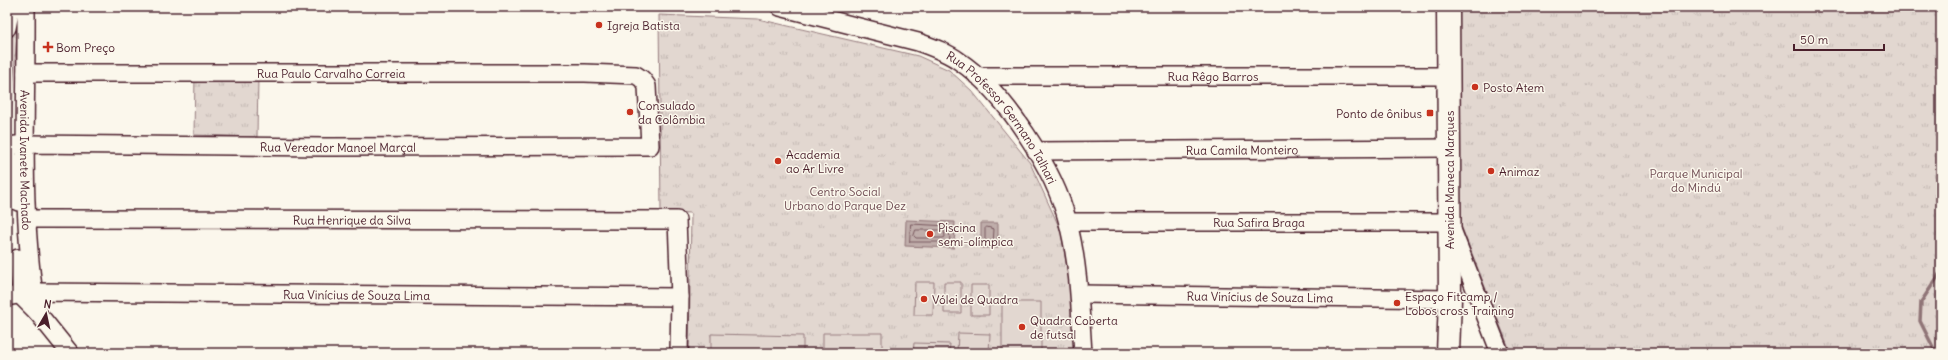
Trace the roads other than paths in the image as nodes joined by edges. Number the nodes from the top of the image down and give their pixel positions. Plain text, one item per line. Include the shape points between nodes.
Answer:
1 (11, 7) edge
2 (26, 7) edge
3 (780, 7) edge
4 (1440, 7) edge
5 (1448, 7) edge
6 (7, 28) edge
7 (7, 38) edge
8 (26, 45) junction
9 (26, 73) junction
10 (977, 76) junction
11 (1444, 76) junction
12 (26, 144) junction
13 (7, 146) edge
14 (650, 146) joint
15 (1445, 148) junction
16 (7, 149) edge
17 (1036, 151) junction
18 (28, 219) junction
19 (1444, 221) junction
20 (1068, 222) junction
21 (1080, 294) junction
22 (21, 295) edge
23 (680, 297) junction
24 (1445, 299) junction
25 (70, 353) edge
26 (679, 353) edge
27 (1083, 353) edge
28 (1438, 353) edge
29 (1448, 353) edge
30 (1500, 353) edge

1 - 6 street
2 - 8 street, Avenida Ivanete Machado
3 - 10 street, Rua Professor Germano Talhari via 918,42 940,50
4 - 11 main road, Avenida Maneca Marques
5 - 11 main road, Avenida Maneca Marques
7 - 8 street
8 - 9 street, Avenida Ivanete Machado
9 - 12 street, Avenida Ivanete Machado
9 - 14 street, Rua Paulo Carvalho Correia via 636,75 647,86
10 - 11 street, Rua Rêgo Barros
10 - 17 street, Rua Professor Germano Talhari via 1017,122
11 - 15 main road, Avenida Maneca Marques
12 - 13 street, Rua Vereador Manoel Marçal
12 - 14 street, Rua Vereador Manoel Marçal
12 - 18 street, Avenida Ivanete Machado
15 - 17 street, Rua Camila Monteiro
15 - 19 main road, Avenida Maneca Marques
16 - 22 street, Avenida Ivanete Machado via 18,202
17 - 20 street, Rua Professor Germano Talhari via 1054,182
18 - 22 street, Avenida Ivanete Machado via 28,252
18 - 23 street, Rua Henrique da Silva via 677,220
19 - 20 street, Rua Safira Braga
19 - 24 main road, Avenida Maneca Marques
19 - 30 street
20 - 21 street, Rua Professor Germano Talhari
21 - 24 street, Rua Vinícius de Souza Lima
21 - 27 street, Rua Professor Germano Talhari
22 - 23 street, Rua Vinícius de Souza Lima
22 - 25 street, Avenida Ivanete Machado
23 - 26 street
24 - 28 main road, Avenida Maneca Marques
24 - 29 main road, Avenida Maneca Marques

